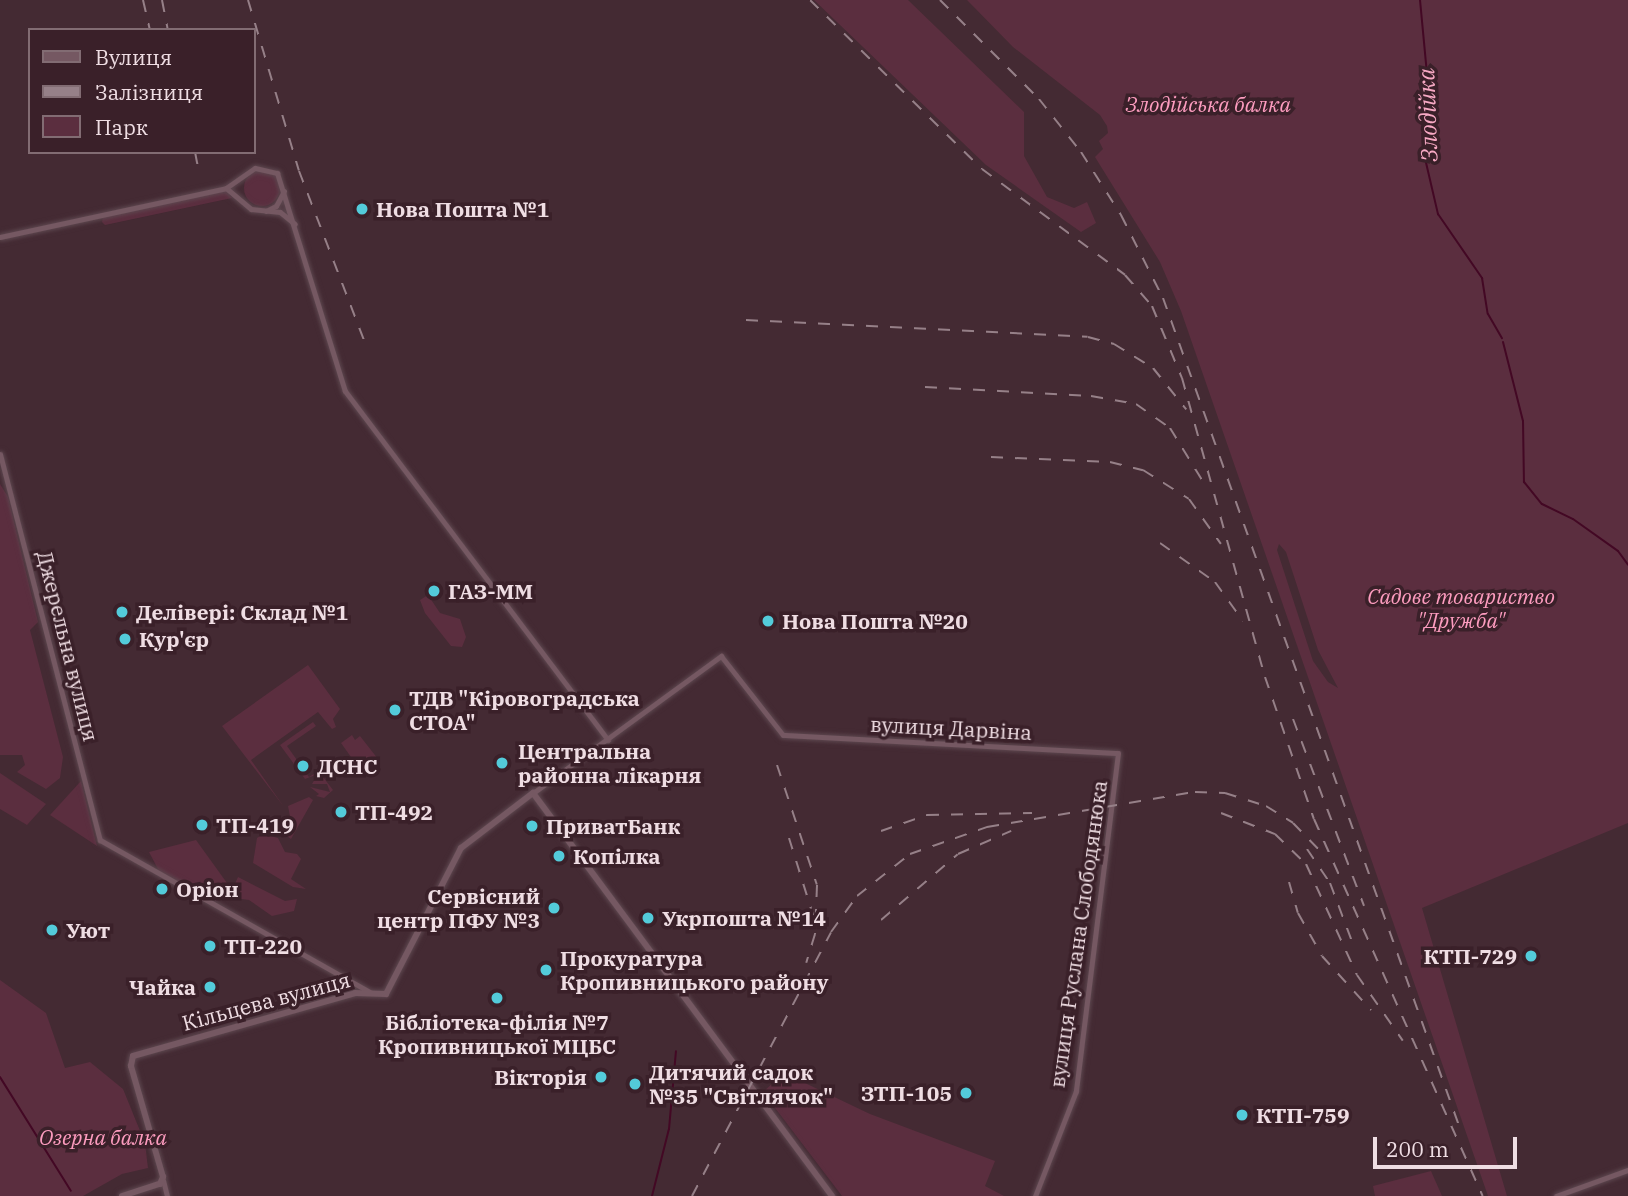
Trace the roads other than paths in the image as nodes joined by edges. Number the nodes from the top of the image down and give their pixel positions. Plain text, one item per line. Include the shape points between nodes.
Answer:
1 (244, 176) junction
2 (284, 186) junction
3 (226, 188) junction
4 (242, 201) junction
5 (263, 211) junction
6 (298, 230) junction
7 (0, 237) edge
8 (0, 454) edge
9 (783, 735) joint
10 (608, 740) junction
11 (1118, 753) joint
12 (533, 793) junction
13 (372, 994) junction
14 (1628, 1170) edge
15 (163, 1180) junction
16 (122, 1196) edge
17 (167, 1196) edge
18 (832, 1196) edge
19 (1035, 1196) edge
20 (1556, 1196) edge

1 - 2 street via 255,168 271,169
1 - 3 street
1 - 4 street via 239,188
2 - 5 street via 276,206
2 - 6 street
3 - 4 street
3 - 7 street
4 - 5 street
5 - 6 street via 286,215
6 - 10 street via 333,357 358,413
8 - 13 street, Джерельна вулиця via 97,835 105,845
9 - 10 street, Кільцева вулиця via 721,656
9 - 11 street, вулиця Дарвіна
10 - 12 street, Кільцева вулиця
11 - 19 street, вулиця Руслана Слободянюка via 1076,1090
12 - 13 main road, Кільцева вулиця via 461,848 391,989 382,995
12 - 18 main road
13 - 15 main road, Кільцева вулиця via 329,1000 131,1058
14 - 20 street
15 - 16 main road
15 - 17 street

